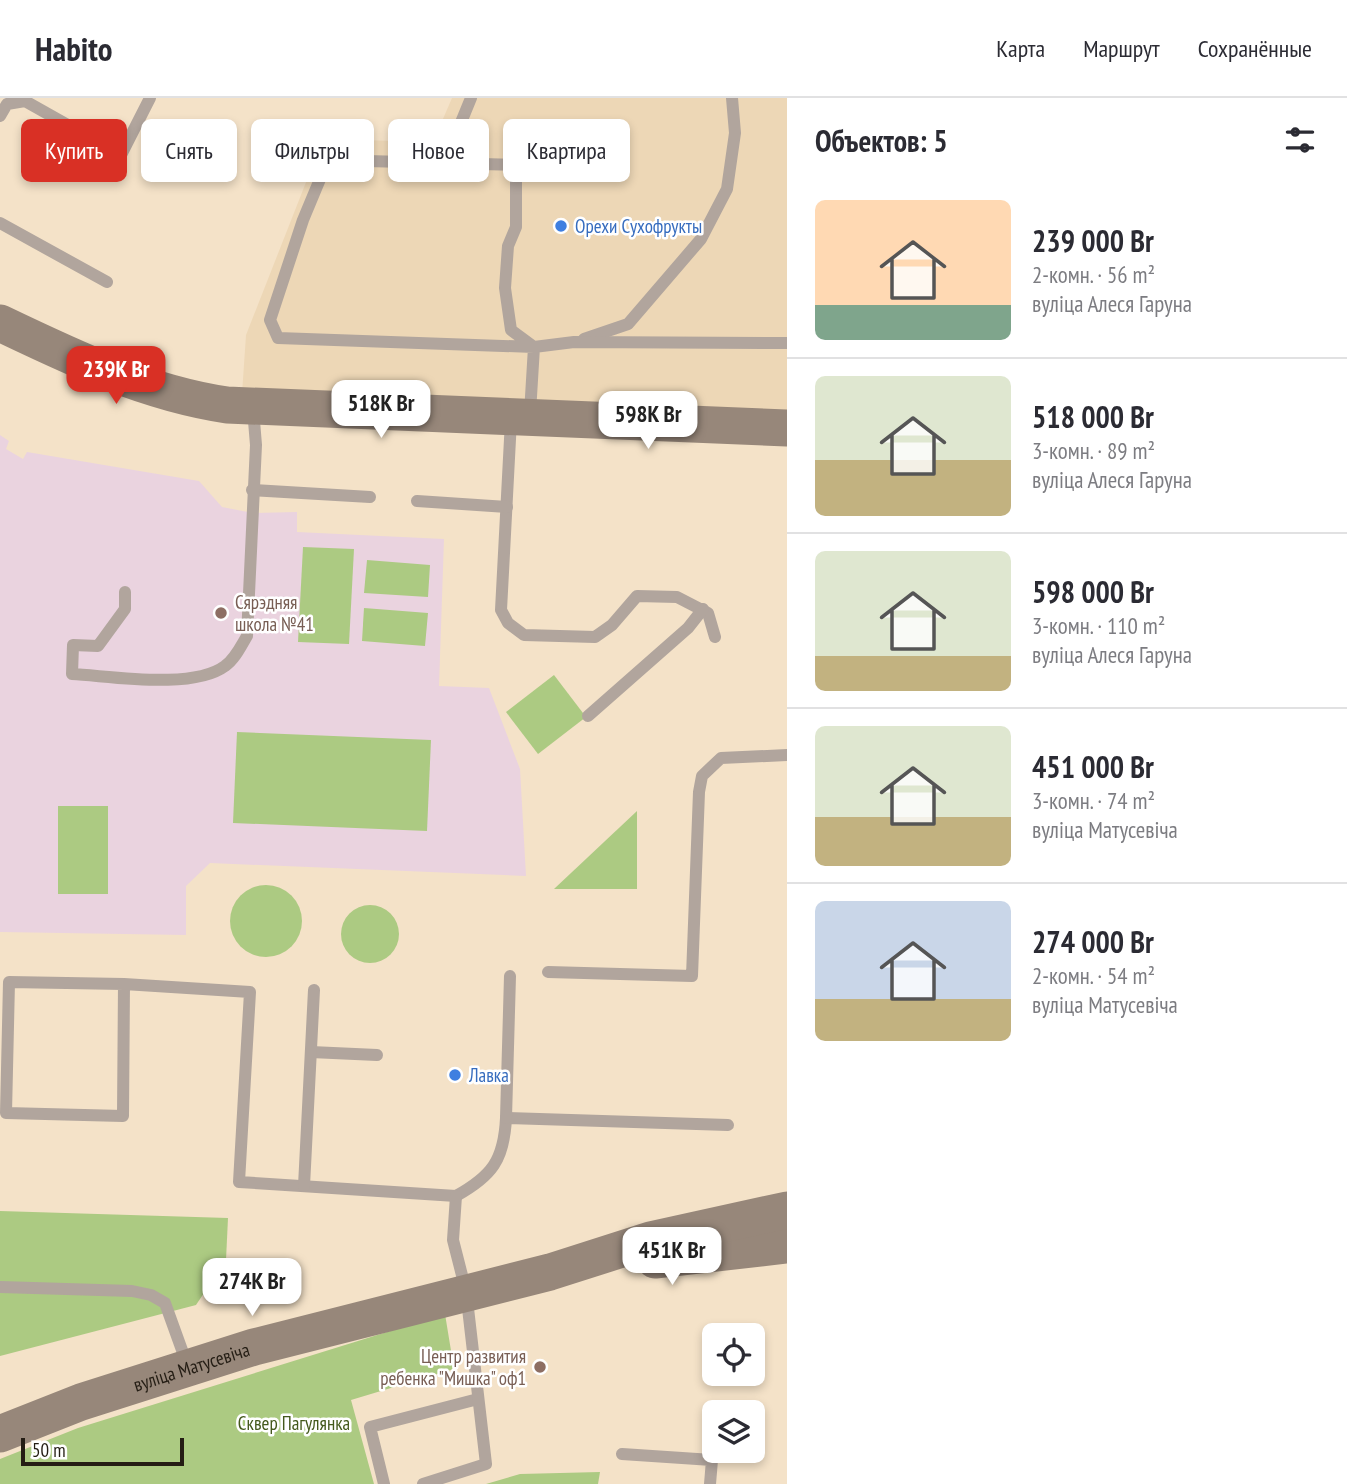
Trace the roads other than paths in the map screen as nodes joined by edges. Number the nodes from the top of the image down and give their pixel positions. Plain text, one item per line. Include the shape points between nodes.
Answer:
1 (150, 98) edge
2 (471, 98) edge
3 (732, 98) edge
4 (0, 116) edge
5 (462, 119) edge
6 (388, 162) edge
7 (489, 165) edge
8 (0, 223) edge
9 (107, 282) dead end
10 (0, 323) edge
11 (574, 342) junction
12 (787, 343) edge
13 (534, 347) junction
14 (253, 405) junction
15 (521, 417) junction
16 (787, 428) edge
17 (252, 490) junction
18 (370, 497) dead end
19 (417, 501) dead end
20 (507, 507) junction
21 (125, 592) dead end
22 (703, 609) junction
23 (715, 637) dead end
24 (588, 716) dead end
25 (787, 755) edge
26 (548, 972) dead end
27 (510, 976) dead end
28 (124, 984) junction
29 (314, 990) dead end
30 (311, 1052) junction
31 (377, 1055) dead end
32 (506, 1118) junction
33 (728, 1125) dead end
34 (304, 1186) junction
35 (456, 1196) junction
36 (787, 1210) edge
37 (787, 1245) edge
38 (550, 1272) junction
39 (0, 1287) edge
40 (466, 1291) junction
41 (188, 1368) junction
42 (478, 1399) junction
43 (0, 1434) edge
44 (622, 1454) dead end
45 (384, 1484) edge
46 (423, 1484) edge
47 (710, 1484) edge

1 - 4 lane via 121,155 25,101 7,104
2 - 5 lane
3 - 11 lane via 736,133 727,189 701,239 628,324
6 - 13 lane via 328,160 270,320 278,338
7 - 13 lane via 516,165 516,227 508,246 505,288 511,330
8 - 9 lane
10 - 14 main road via 90,366 151,388 192,400
11 - 12 lane
11 - 13 lane
13 - 15 lane
14 - 15 main road
14 - 17 lane
15 - 16 main road
15 - 20 lane
17 - 18 lane
17 - 21 lane via 247,636 229,664 195,679 72,674 73,645 98,646 125,609
19 - 20 lane
20 - 22 lane via 501,610 524,635 595,637 612,625 636,596 677,597
22 - 23 lane
22 - 24 lane via 688,628
25 - 26 lane via 721,758 702,776 692,976
27 - 32 lane
28 - 28 lane via 9,982 6,1113 123,1116
28 - 34 lane via 250,992 239,1182
29 - 30 lane
30 - 31 lane
30 - 34 lane
32 - 33 lane
32 - 35 lane via 505,1146 495,1165 477,1184
34 - 35 lane
35 - 40 lane via 453,1240
36 - 38 main road, вуліца Матусевіча via 650,1240
37 - 38 main road, вуліца Матусевіча
38 - 40 main road, вуліца Матусевіча
39 - 41 lane via 151,1295 165,1303
40 - 41 main road, вуліца Матусевіча
40 - 42 lane
41 - 43 main road, вуліца Матусевіча
42 - 45 lane via 370,1427
42 - 46 lane via 486,1464
44 - 47 lane via 712,1460

